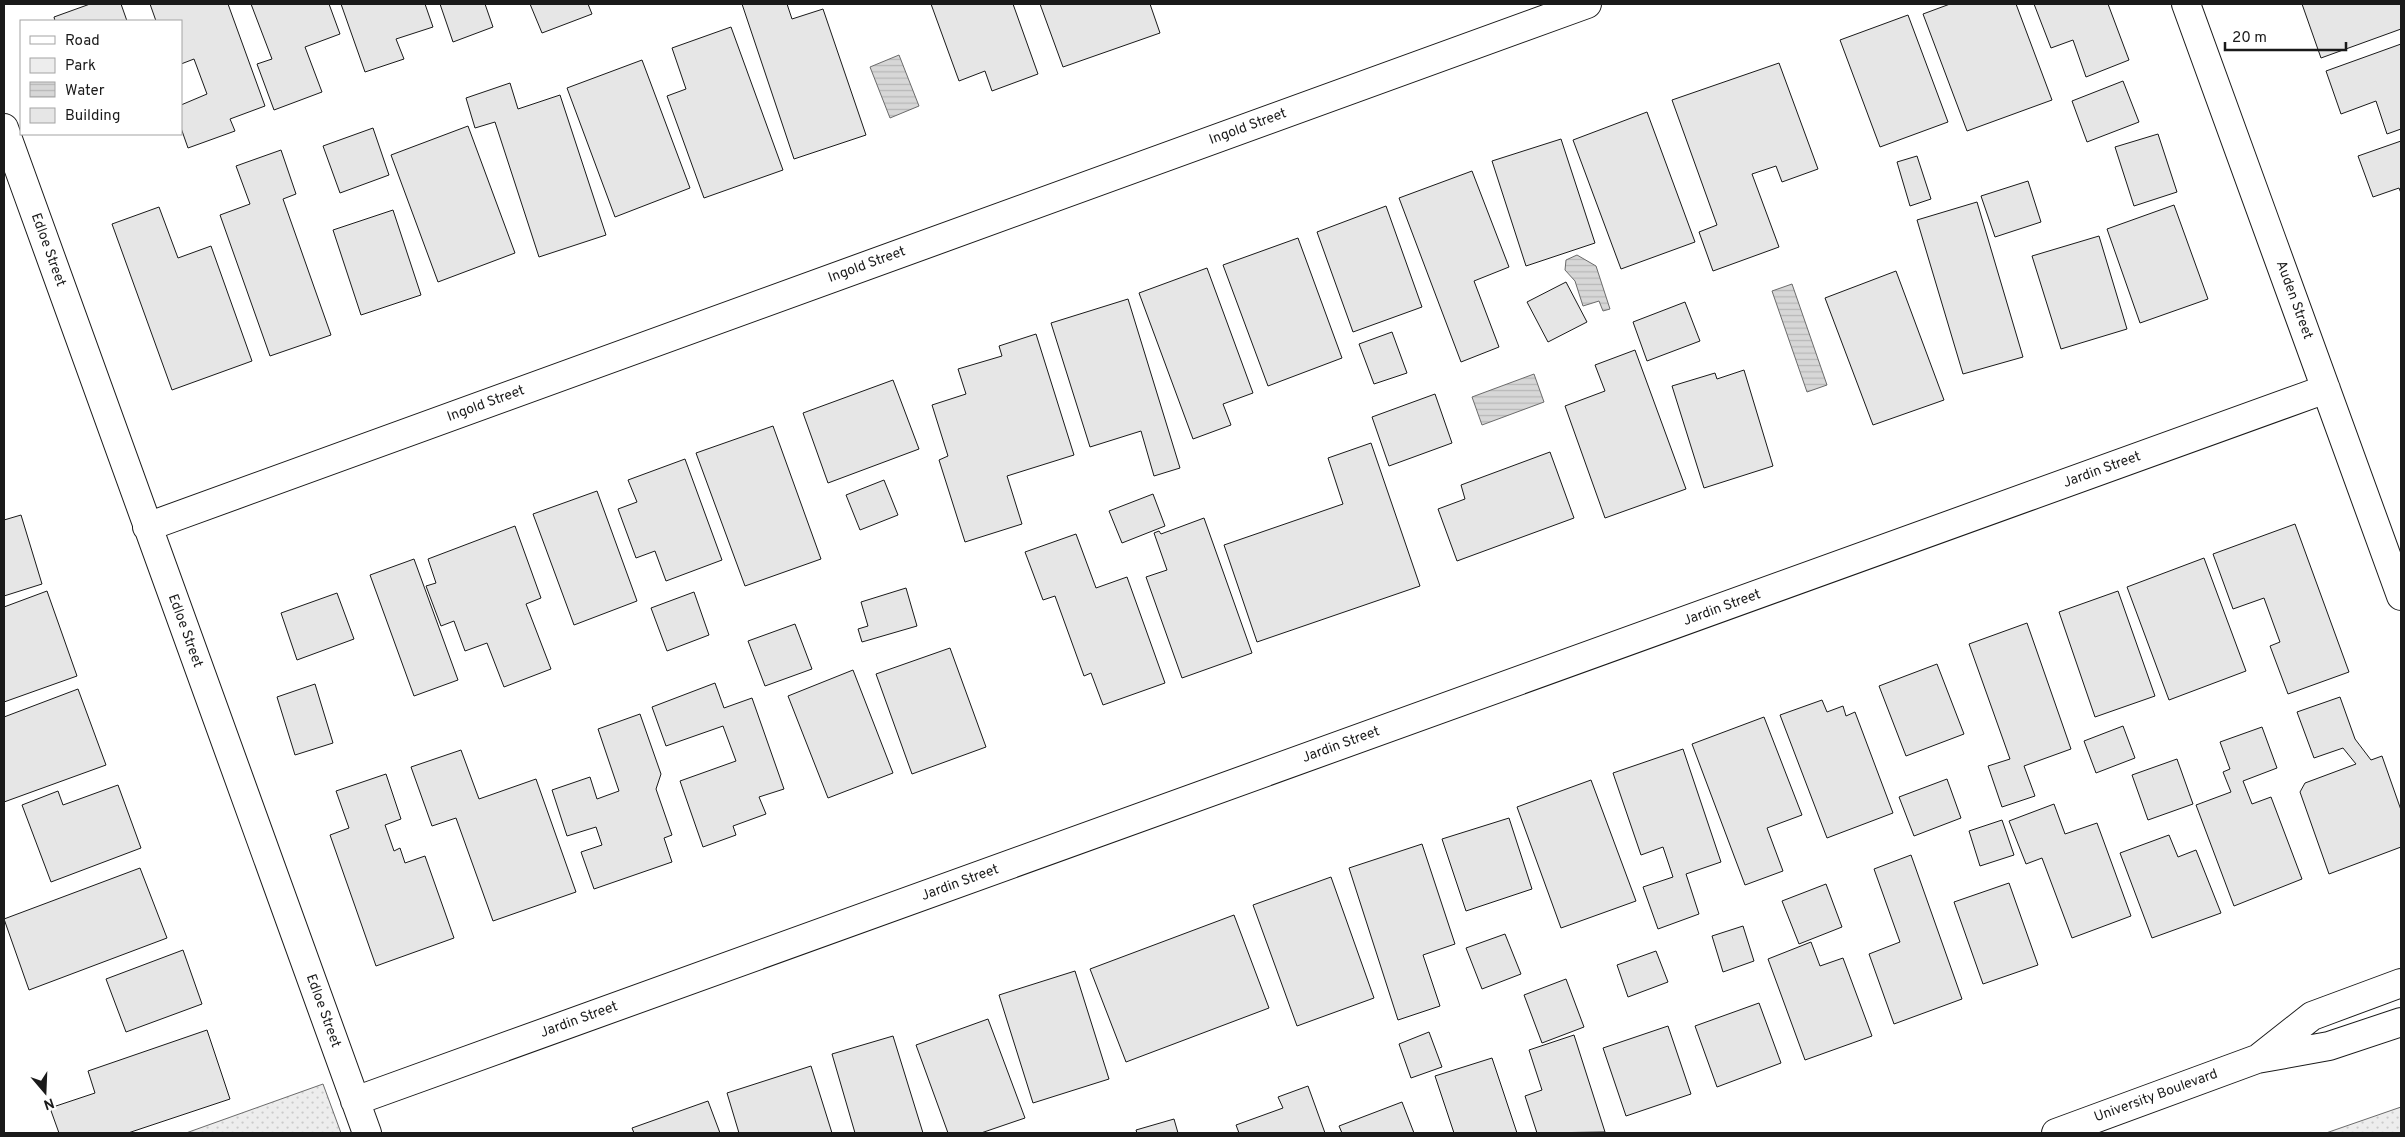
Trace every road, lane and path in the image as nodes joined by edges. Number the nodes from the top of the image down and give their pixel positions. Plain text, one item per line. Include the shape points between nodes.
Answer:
1 (1587, 4) edge
2 (2186, 4) edge
3 (4, 128) edge
4 (2326, 389) junction
5 (147, 527) junction
6 (2401, 596) edge
7 (2401, 983) edge
8 (2401, 1022) edge
9 (2257, 1059) junction
10 (355, 1101) junction
11 (367, 1133) edge
12 (2056, 1133) edge

1 - 5 street, Ingold Street
2 - 4 street, Auden Street
3 - 5 street, Edloe Street
4 - 6 street, Auden Street
4 - 10 street, Jardin Street
5 - 10 street, Edloe Street
7 - 9 street, University Boulevard via 2312,1016
8 - 9 street, University Boulevard via 2329,1046
9 - 12 street, University Boulevard
10 - 11 street, Edloe Street

